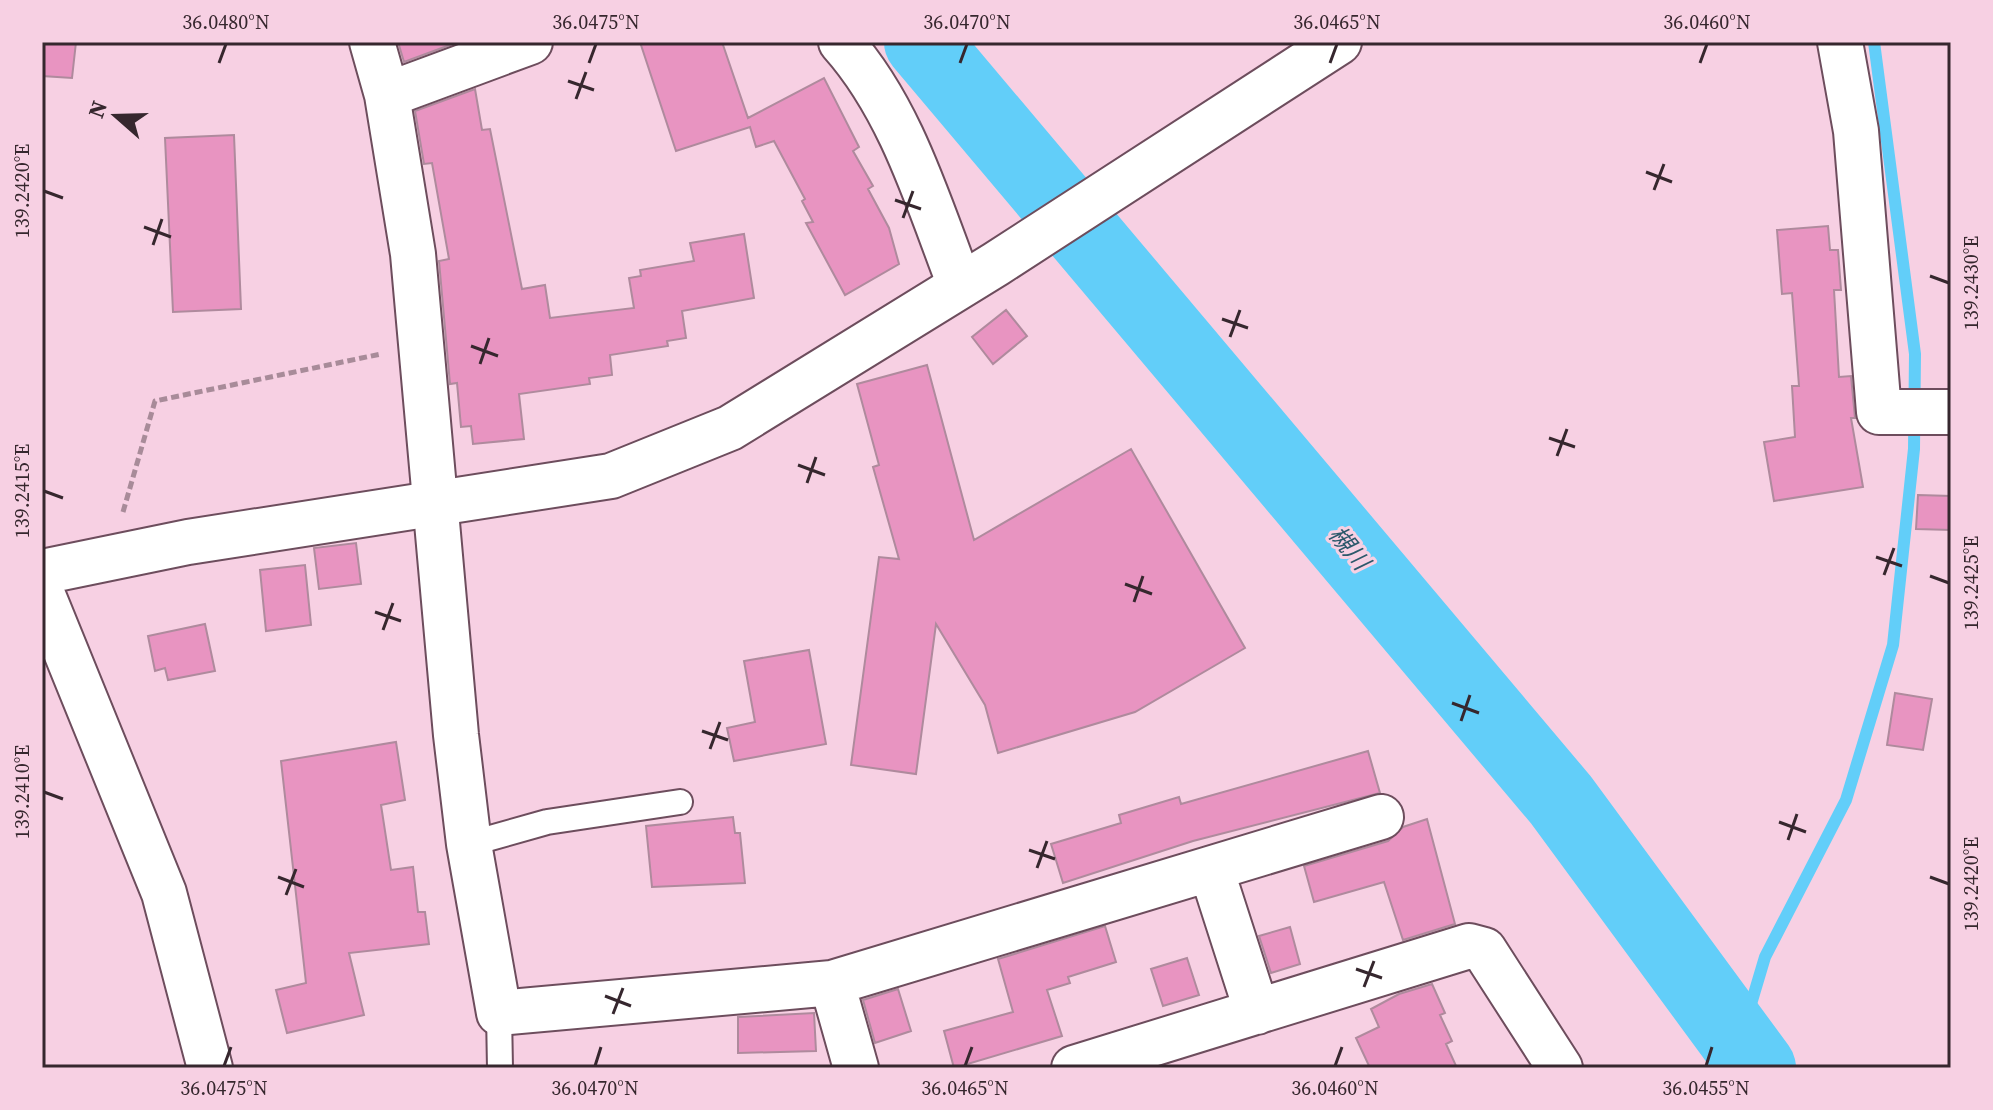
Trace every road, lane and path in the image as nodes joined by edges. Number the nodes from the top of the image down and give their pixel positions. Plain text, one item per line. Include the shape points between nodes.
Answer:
1 (372, 42) edge
2 (530, 42) edge
3 (841, 42) edge
4 (1339, 42) edge
5 (1840, 42) edge
6 (387, 95) junction
7 (978, 274) junction
8 (422, 345) junction
9 (1951, 412) edge
10 (438, 505) junction
11 (122, 515) dead end
12 (42, 572) edge
13 (42, 593) edge
14 (680, 802) dead end
15 (1381, 817) dead end
16 (469, 844) junction
17 (1211, 869) junction
18 (832, 983) junction
19 (1257, 1012) junction
20 (499, 1013) junction
21 (1131, 1061) edge
22 (210, 1068) edge
23 (500, 1068) edge
24 (856, 1068) edge
25 (1074, 1068) edge
26 (1560, 1068) edge

1 - 6 street
2 - 6 street
3 - 7 street via 860,63
4 - 7 street
5 - 9 street via 1856,131 1879,412
6 - 8 street
7 - 10 street via 730,428 611,476
8 - 10 street
8 - 11 path via 155,401
10 - 12 street via 188,542
10 - 16 street
13 - 22 street via 164,893
14 - 16 lane via 547,822
15 - 17 street
16 - 20 street
17 - 18 street
17 - 19 street
18 - 20 street
18 - 24 street
19 - 21 street
19 - 26 street via 1469,946 1484,950
20 - 23 lane
21 - 25 street

